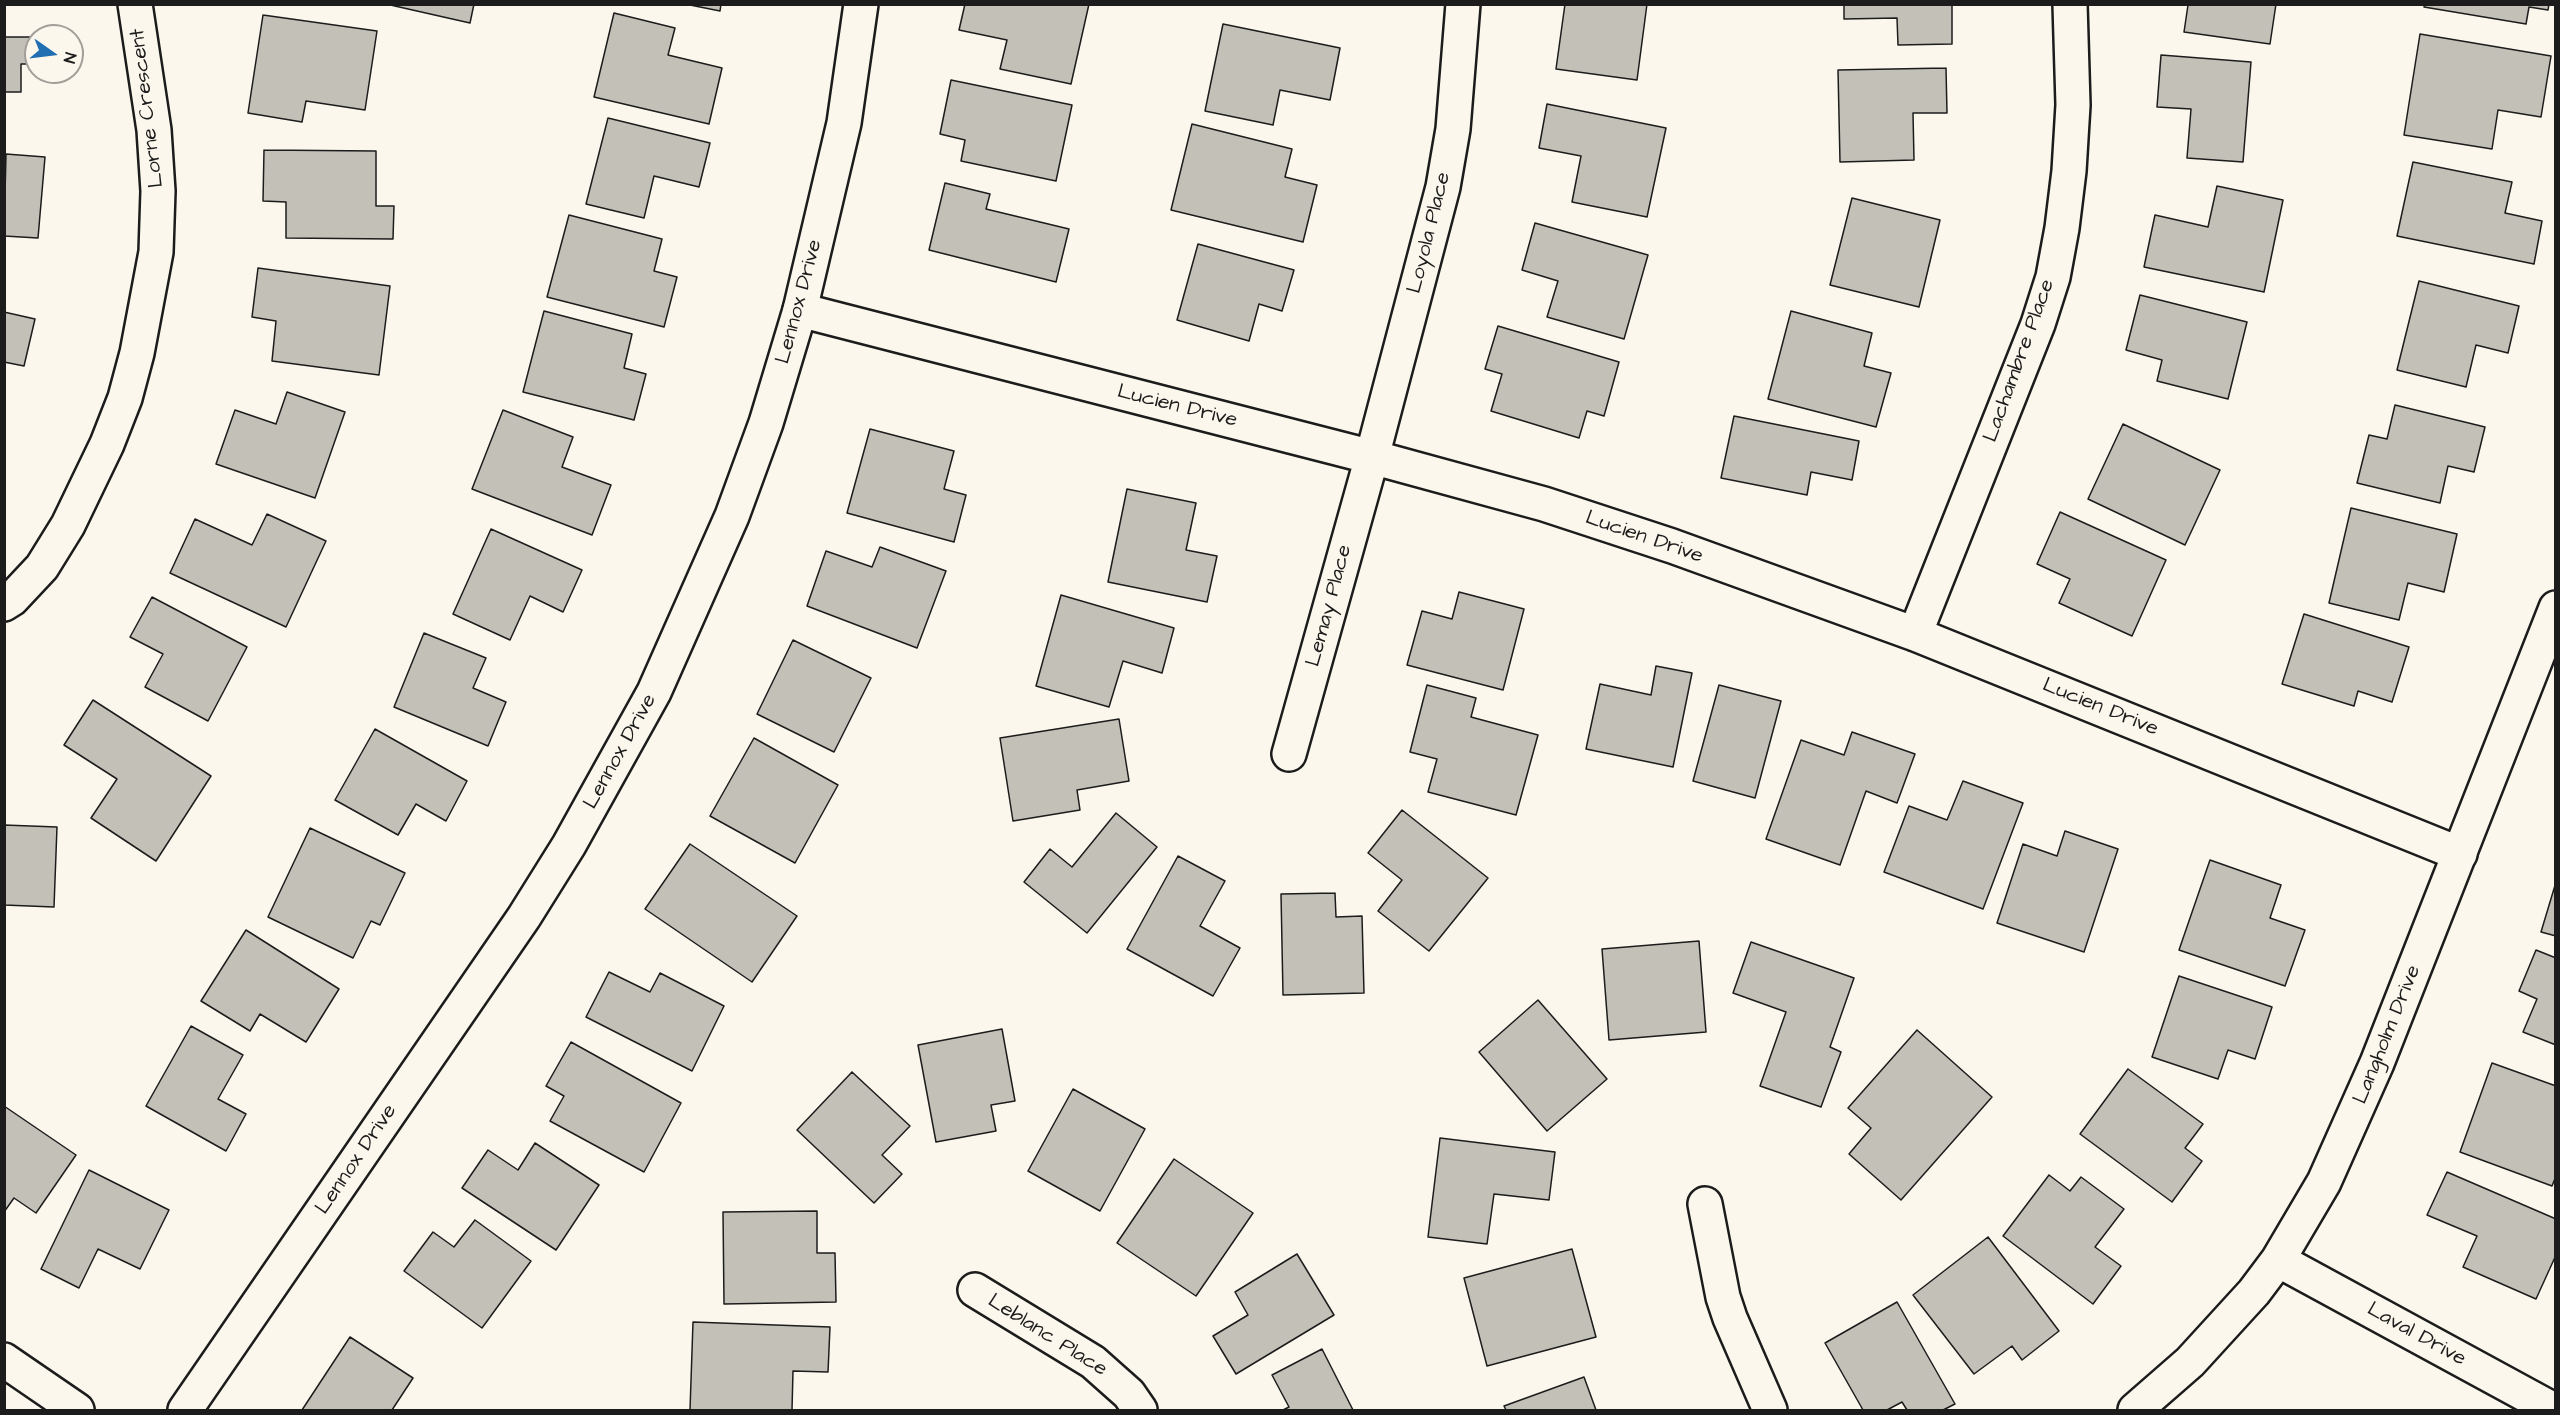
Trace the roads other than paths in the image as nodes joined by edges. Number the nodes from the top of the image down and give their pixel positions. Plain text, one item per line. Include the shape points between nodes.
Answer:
1 (135, 4) edge
2 (861, 4) edge
3 (1463, 4) edge
4 (2070, 4) edge
5 (800, 310) junction
6 (1372, 457) junction
7 (4, 604) edge
8 (2556, 608) edge
9 (1915, 634) junction
10 (1289, 754) dead end
11 (2460, 854) junction
12 (1705, 1204) dead end
13 (2278, 1260) junction
14 (975, 1290) dead end
15 (4, 1360) edge
16 (77, 1410) edge
17 (185, 1410) edge
18 (1140, 1410) edge
19 (1770, 1410) edge
20 (2135, 1410) edge
21 (2554, 1410) edge

1 - 7 street, Lorne Crescent via 154,130 158,190 156,252 137,353 107,444 72,517 42,567
2 - 5 street, Lennox Drive via 844,123
3 - 6 street, Loyola Place via 1453,129 1443,187
4 - 9 street, Lachambre Place via 2073,105 2069,171 2053,277
5 - 6 street, Lucien Drive
5 - 17 street, Lennox Drive via 766,423 732,516 692,612 614,766 524,917
6 - 9 street, Lucien Drive via 1544,504
6 - 10 street, Lemay Place
8 - 11 street, Langholm Drive
9 - 11 street, Lucien Drive
11 - 13 street, Langholm Drive via 2356,1115 2324,1182
12 - 19 street via 1727,1307
13 - 20 street, Langholm Drive via 2190,1362
13 - 21 street, Laval Drive
14 - 18 street, Leblanc Place via 1093,1362 1129,1394
15 - 16 street

